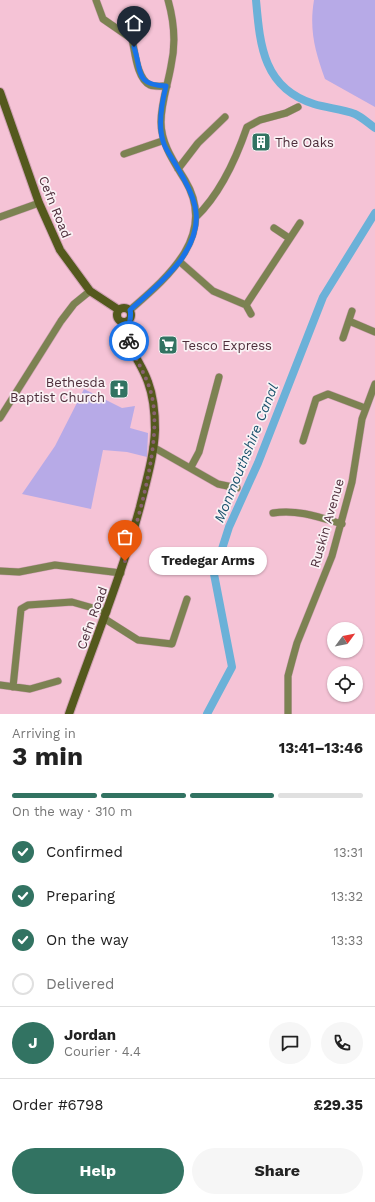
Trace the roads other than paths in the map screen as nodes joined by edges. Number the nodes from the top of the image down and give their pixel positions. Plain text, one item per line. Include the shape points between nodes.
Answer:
1 (96, 0) edge
2 (168, 0) edge
3 (166, 86) junction
4 (0, 92) edge
5 (296, 108) dead end
6 (225, 117) dead end
7 (162, 141) junction
8 (124, 154) dead end
9 (178, 169) junction
10 (39, 203) junction
11 (0, 216) edge
12 (196, 217) junction
13 (300, 223) dead end
14 (274, 228) dead end
15 (289, 238) junction
16 (179, 261) junction
17 (90, 292) junction
18 (246, 305) junction
19 (119, 310) junction
20 (130, 310) junction
21 (352, 311) dead end
22 (251, 314) dead end
23 (128, 321) junction
24 (349, 322) junction
25 (375, 332) edge
26 (343, 338) dead end
27 (219, 377) dead end
28 (375, 384) edge
29 (365, 408) junction
30 (0, 418) edge
31 (303, 441) dead end
32 (153, 447) junction
33 (191, 467) junction
34 (237, 488) dead end
35 (273, 513) dead end
36 (342, 524) junction
37 (0, 571) edge
38 (121, 573) junction
39 (187, 599) dead end
40 (106, 615) junction
41 (58, 681) dead end
42 (0, 685) edge
43 (13, 687) junction
44 (69, 714) edge
45 (288, 714) edge

1 - 3 street via 103,19 132,39 143,80 151,86
2 - 3 street via 174,36 172,64
3 - 7 street via 161,122
4 - 10 main road, Cefn Road
5 - 12 street via 247,127 234,162 216,193
6 - 9 street via 198,143
7 - 8 street
7 - 9 street
9 - 12 street via 190,188
10 - 11 street
10 - 17 main road, Cefn Road via 60,250
12 - 16 street via 194,231
13 - 15 street
14 - 15 street
15 - 18 street
16 - 18 street via 213,291
16 - 20 street
17 - 19 main road, Cefn Road
17 - 30 street via 74,304 61,321
18 - 22 street
19 - 20 main road
19 - 23 main road, Cefn Road via 118,319
20 - 23 main road, Cefn Road via 131,317
21 - 24 street
23 - 32 main road, Cefn Road via 126,334 152,397 155,414
24 - 25 street
24 - 26 street
27 - 33 street via 199,452
28 - 29 street, Ruskin Avenue
29 - 31 street via 328,394 322,395 316,399
29 - 36 street, Ruskin Avenue via 354,474
32 - 33 street
32 - 38 main road, Cefn Road via 133,534
33 - 34 street via 218,484
35 - 36 street via 297,512
36 - 45 street, Ruskin Avenue via 292,660 288,676
37 - 38 street via 19,572 55,565
38 - 40 main road, Cefn Road
39 - 40 street via 172,644 138,640
40 - 43 street via 72,602 28,605 21,609
40 - 44 main road, Cefn Road
41 - 43 street via 30,689
42 - 43 street

